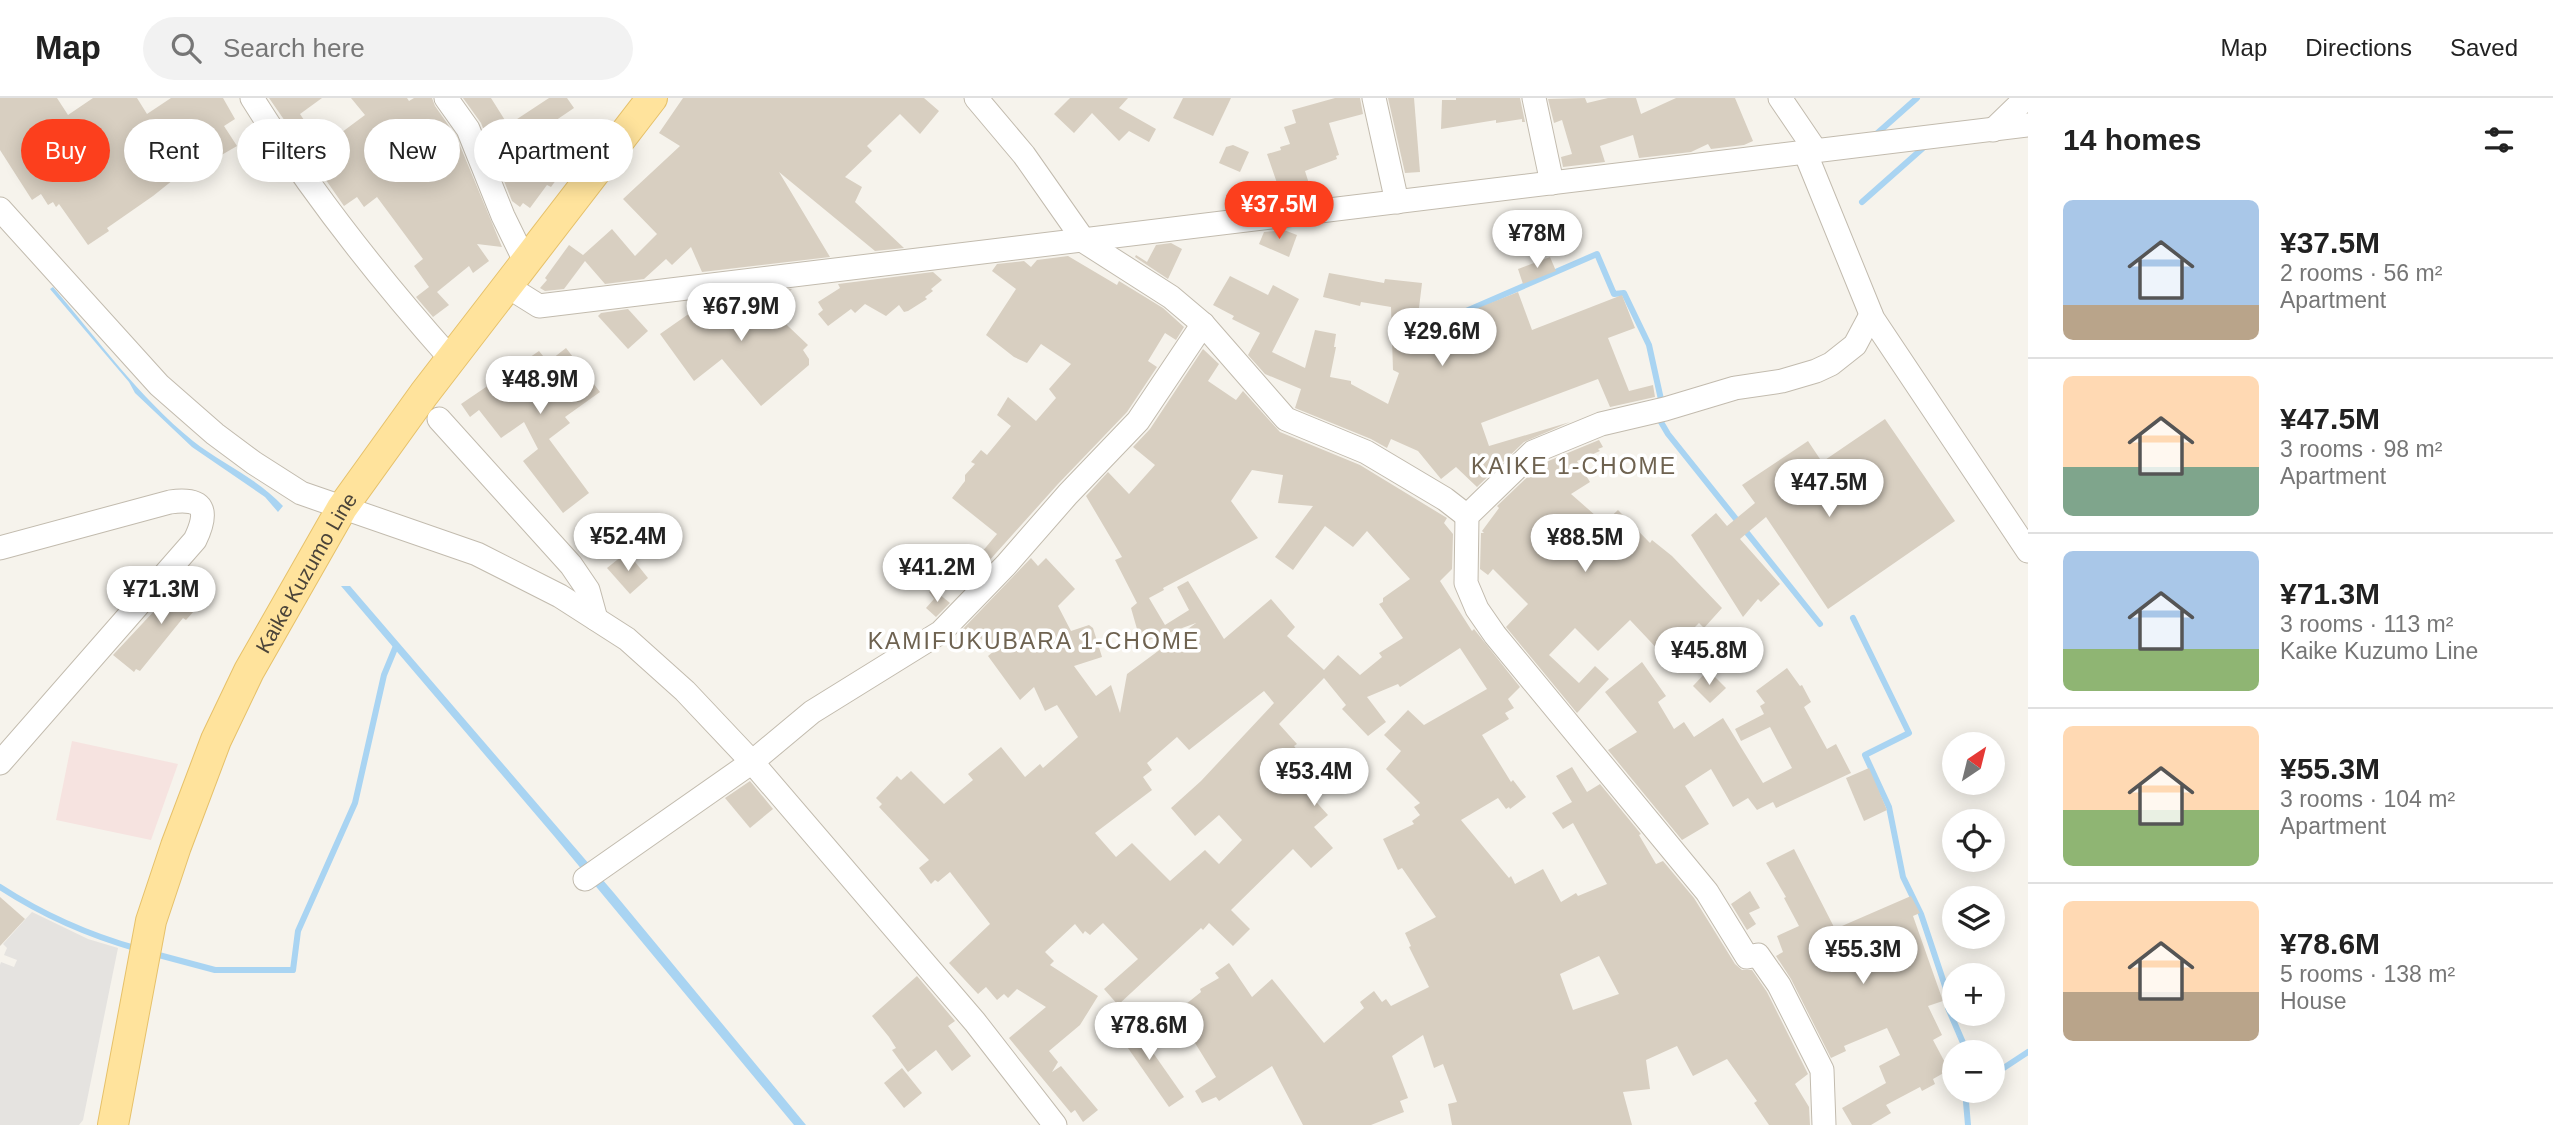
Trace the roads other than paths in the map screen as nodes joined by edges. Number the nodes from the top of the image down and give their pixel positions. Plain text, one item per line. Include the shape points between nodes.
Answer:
1 (252, 98) edge
2 (446, 98) edge
3 (652, 98) edge
4 (976, 98) edge
5 (1374, 98) edge
6 (1534, 98) edge
7 (1780, 98) edge
8 (2026, 98) edge
9 (2028, 125) edge
10 (1993, 130) junction
11 (1811, 151) junction
12 (1552, 183) junction
13 (1397, 202) junction
14 (0, 209) edge
15 (1085, 242) junction
16 (517, 274) junction
17 (1871, 315) junction
18 (1203, 324) junction
19 (451, 359) junction
20 (439, 419) dead end
21 (342, 508) junction
22 (1467, 516) junction
23 (0, 548) edge
24 (2028, 551) edge
25 (596, 620) junction
26 (752, 762) junction
27 (0, 763) edge
28 (593, 872) dead end
29 (113, 1125) edge
30 (1055, 1125) edge
31 (1824, 1125) edge

1 - 19 street via 289,158 356,246
2 - 16 street via 468,129 503,216
3 - 16 main road, Kaike Kuzumo Line
4 - 15 street via 1024,155
5 - 13 street
6 - 12 street
7 - 11 street
8 - 10 street
9 - 10 street
10 - 11 street
11 - 12 street
11 - 17 street
12 - 13 street
13 - 15 street
14 - 21 street via 159,385 205,426 301,493
15 - 16 street via 539,306
15 - 18 street
16 - 19 main road, Kaike Kuzumo Line
17 - 22 street via 1855,345 1810,373 1601,424 1532,452
17 - 24 street
18 - 22 street via 1286,419 1366,452
18 - 26 street via 1138,421 941,632 812,712
19 - 21 main road, Kaike Kuzumo Line
20 - 25 street via 571,565 588,590
21 - 25 street via 477,554 560,596
21 - 29 main road, Kaike Kuzumo Line via 249,671 216,740 176,846 151,921
22 - 31 street via 1466,583 1477,609 1707,892 1747,957 1758,955 1779,985 1822,1070
23 - 27 street via 170,502 183,500 203,511 204,522 195,540
25 - 26 street via 627,639 685,691
26 - 28 street
26 - 30 street via 975,1022

